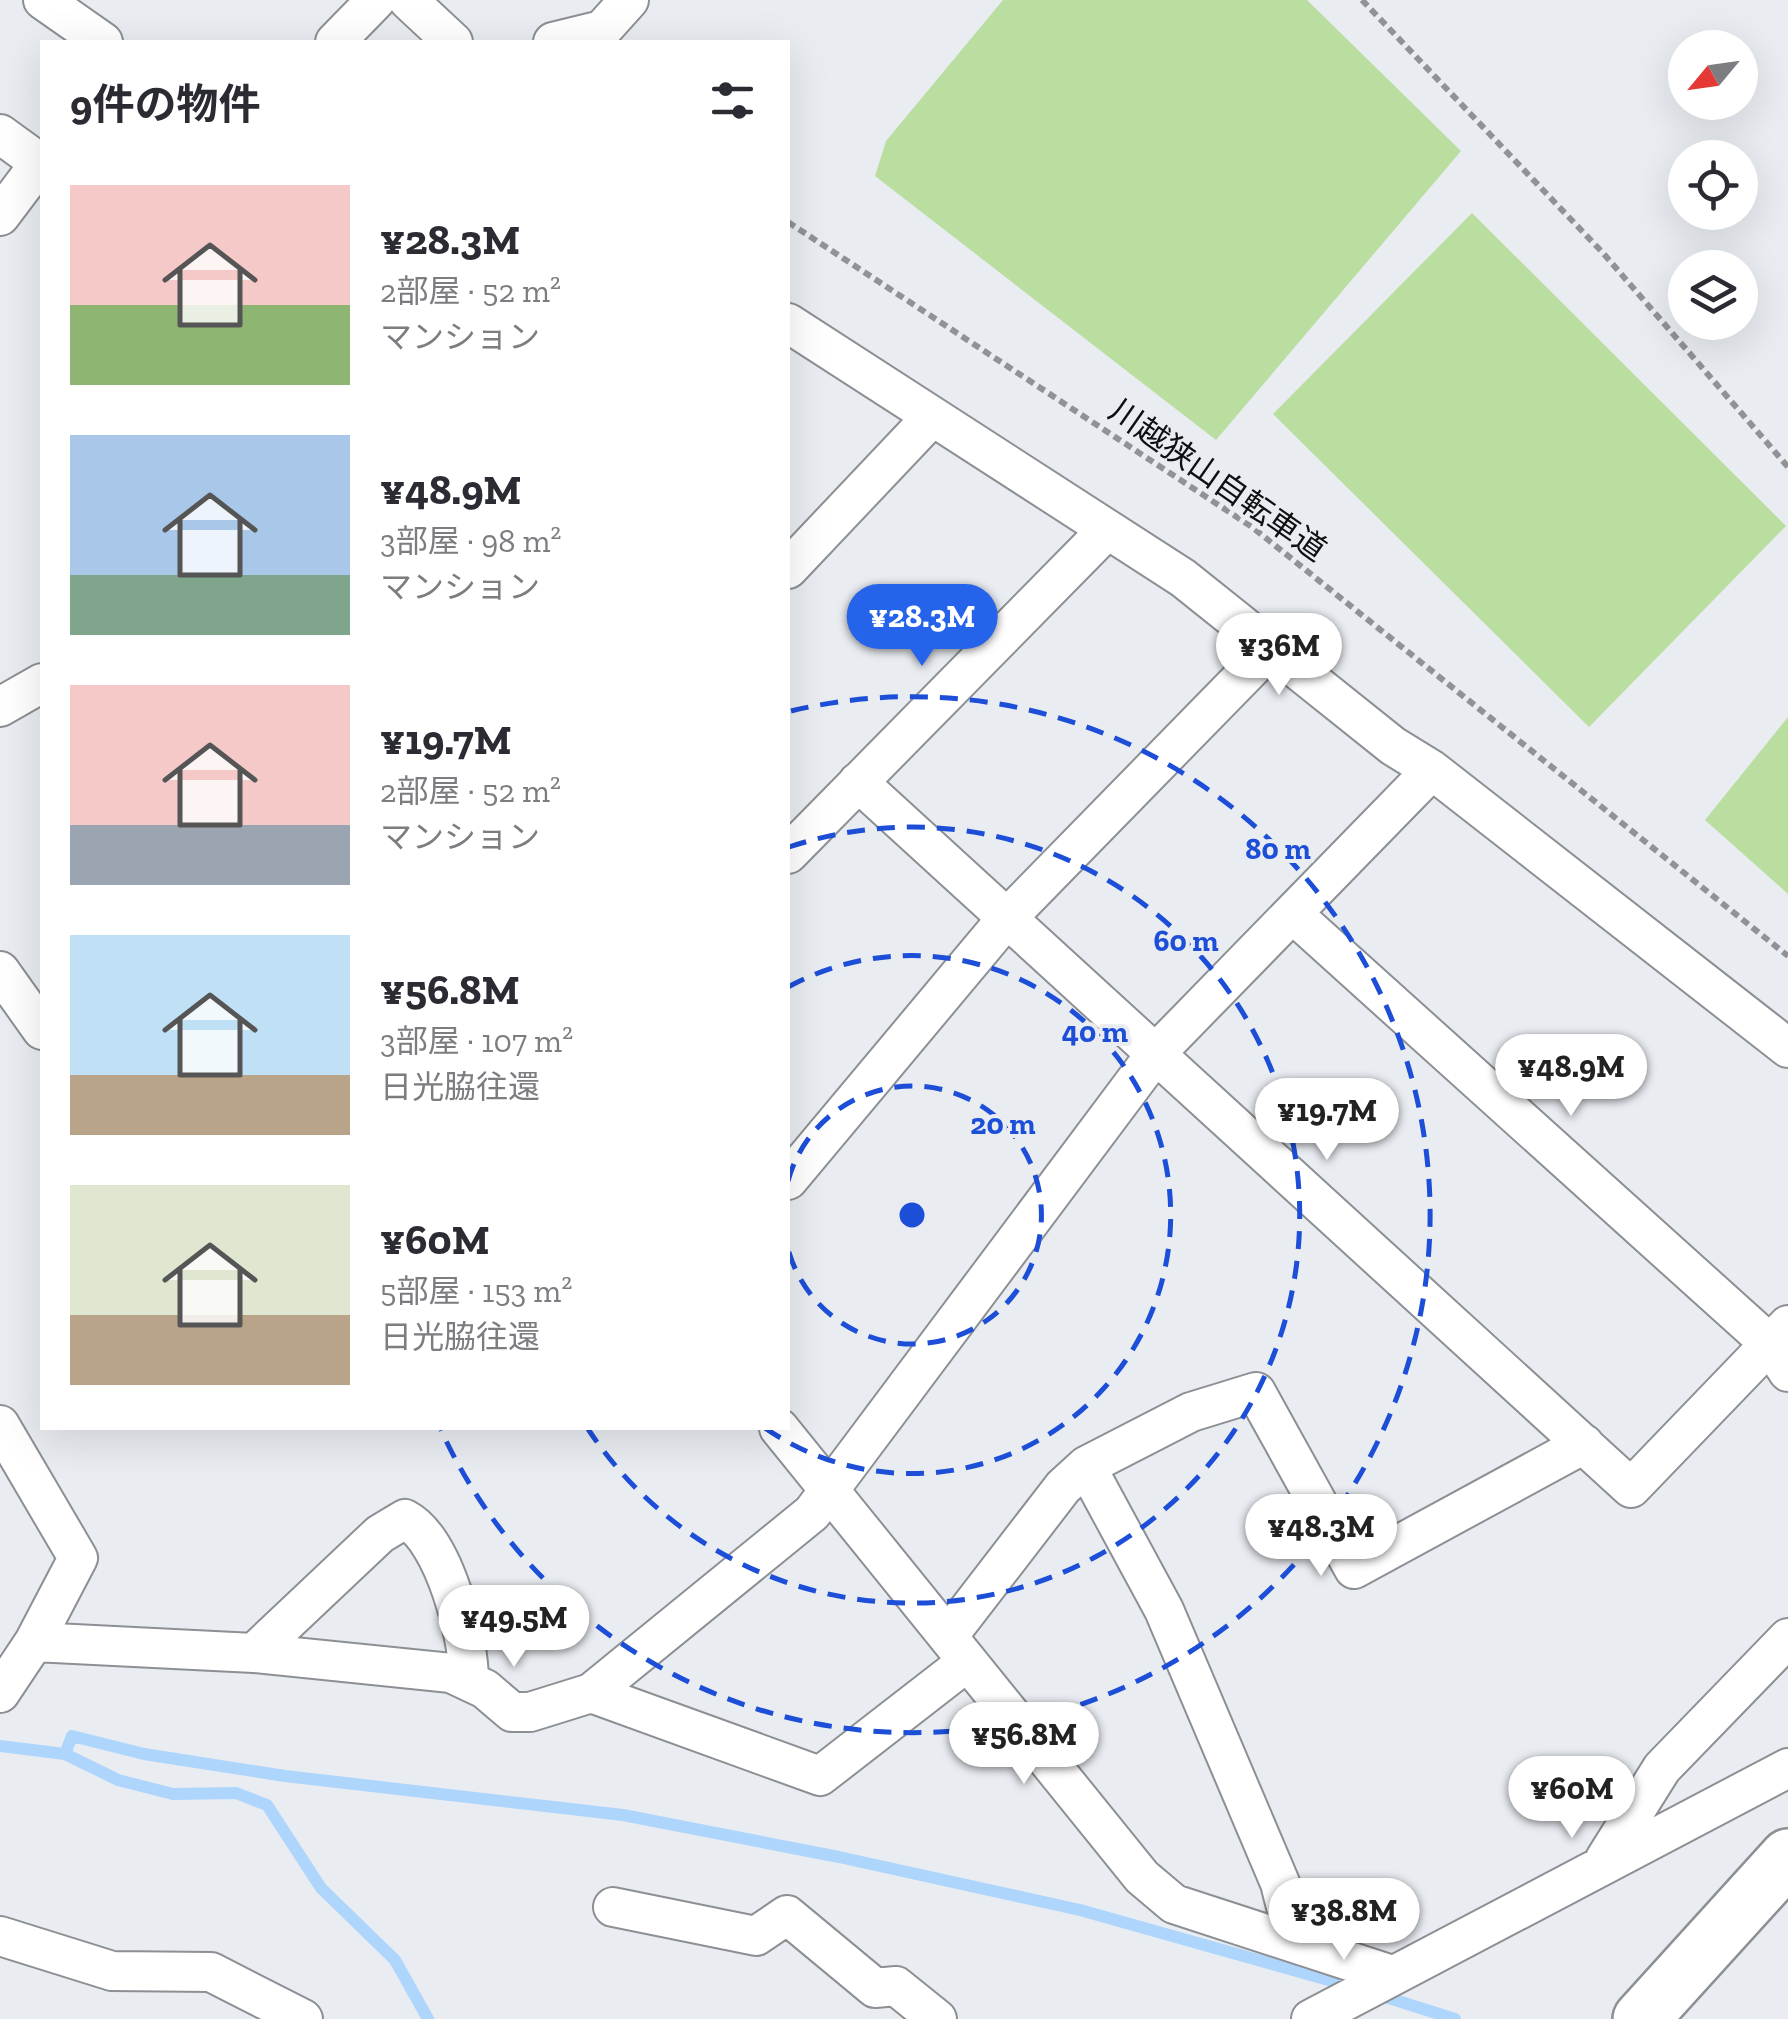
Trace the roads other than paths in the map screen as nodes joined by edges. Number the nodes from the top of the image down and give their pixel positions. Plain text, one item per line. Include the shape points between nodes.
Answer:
1 (44, 0) edge
2 (376, 0) edge
3 (408, 0) edge
4 (630, 0) edge
5 (99, 40) edge
6 (337, 40) edge
7 (451, 40) edge
8 (562, 40) edge
9 (0, 134) edge
10 (0, 216) edge
11 (790, 325) edge
12 (930, 420) junction
13 (1106, 531) junction
14 (790, 567) edge
15 (1270, 648) junction
16 (40, 684) edge
17 (0, 707) edge
18 (1432, 770) junction
19 (858, 782) junction
20 (790, 852) edge
21 (1294, 914) junction
22 (1006, 918) junction
23 (0, 971) edge
24 (40, 1027) edge
25 (1788, 1048) edge
26 (1157, 1052) junction
27 (790, 1178) edge
28 (1782, 1347) edge
29 (0, 1426) edge
30 (781, 1430) edge
31 (1584, 1444) junction
32 (1086, 1466) junction
33 (830, 1491) junction
34 (1788, 1638) edge
35 (34, 1642) junction
36 (958, 1649) junction
37 (254, 1654) junction
38 (469, 1681) junction
39 (0, 1693) edge
40 (591, 1693) junction
41 (1788, 1768) edge
42 (1788, 1856) edge
43 (1604, 1862) junction
44 (613, 1907) dead end
45 (0, 1936) edge
46 (1296, 1942) junction
47 (1390, 1976) junction
48 (1321, 2014) edge
49 (303, 2019) edge
50 (936, 2019) edge
51 (1641, 2019) edge

1 - 5 street
2 - 6 street
3 - 7 street
4 - 8 street via 602,30
9 - 10 street via 40,163
11 - 12 street
12 - 13 street
12 - 14 street
13 - 15 street via 1183,578
13 - 19 street
15 - 18 street
15 - 22 street
16 - 17 street
18 - 21 street
18 - 25 street
19 - 20 street
19 - 22 street
21 - 26 street
21 - 28 street
22 - 26 street
22 - 27 street
23 - 24 street
26 - 31 street
26 - 33 street
28 - 31 street via 1631,1488
29 - 35 street via 78,1558
30 - 33 street
31 - 32 street via 1354,1569 1256,1392 1190,1412
32 - 36 street via 1062,1488
32 - 46 street via 1164,1610 1280,1883
33 - 36 street
33 - 40 street
34 - 43 street via 1662,1768
35 - 37 street
35 - 39 street
36 - 40 street via 820,1776
36 - 46 street via 1142,1878 1174,1904
37 - 38 street
37 - 38 street via 380,1534 405,1519 430,1542 469,1646
38 - 40 street via 512,1712
41 - 43 street
42 - 51 highway
43 - 47 street
44 - 50 street via 756,1936 788,1915 875,1988 896,1986
45 - 49 street via 112,1971 210,1972
46 - 47 street
47 - 48 street

